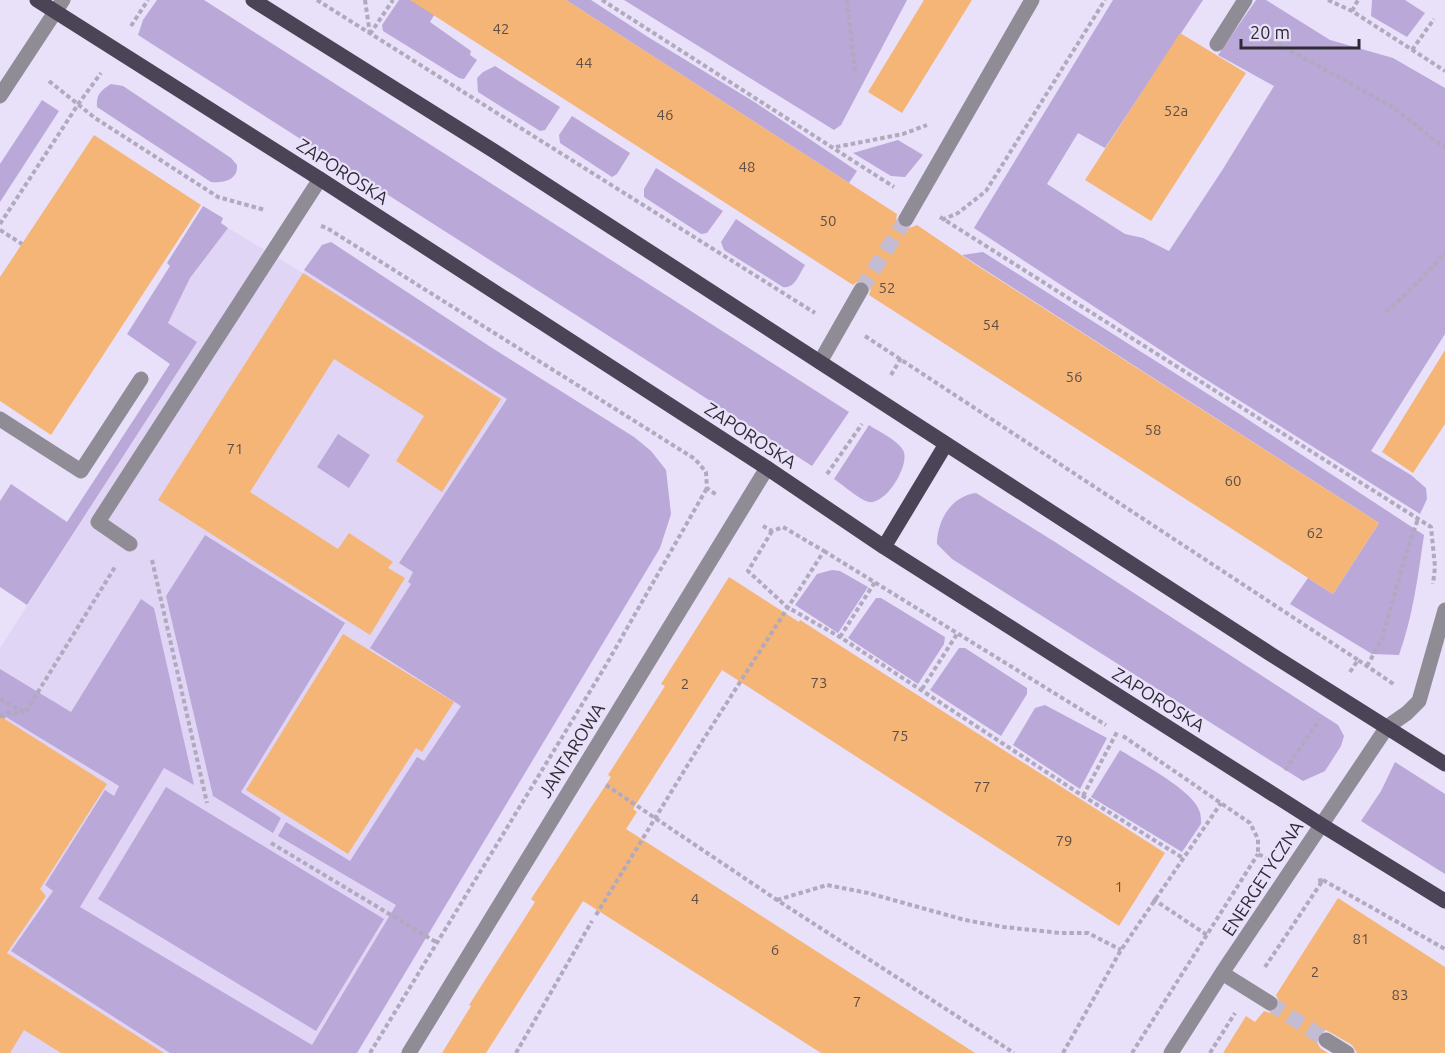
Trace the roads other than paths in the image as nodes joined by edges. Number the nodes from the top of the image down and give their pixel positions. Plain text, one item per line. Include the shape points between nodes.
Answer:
1 (38, 0) edge
2 (253, 0) edge
3 (1032, 0) edge
4 (1245, 0) edge
5 (59, 6) edge
6 (1217, 44) dead end
7 (0, 96) edge
8 (321, 180) junction
9 (906, 219) tunnel mouth
10 (861, 290) tunnel mouth
11 (820, 362) junction
12 (141, 379) dead end
13 (0, 420) edge
14 (946, 444) junction
15 (766, 468) junction
16 (130, 544) road end
17 (884, 547) junction
18 (1445, 610) edge
19 (1387, 727) junction
20 (1445, 764) edge
21 (1320, 825) junction
22 (1445, 901) edge
23 (1222, 973) junction
24 (1270, 1003) tunnel mouth
25 (1326, 1040) tunnel mouth
26 (409, 1053) edge
27 (1171, 1053) edge
28 (1347, 1053) edge

1 - 5 main road, ZAPOROSKA
2 - 11 main road
3 - 9 street
4 - 6 street
5 - 7 street
5 - 8 main road, ZAPOROSKA
8 - 15 main road, ZAPOROSKA
8 - 16 street via 98,522
10 - 11 street
11 - 14 main road
12 - 13 street via 81,471
14 - 17 main road
14 - 19 main road
15 - 17 main road, ZAPOROSKA
15 - 26 street, JANTAROWA
17 - 21 main road, ZAPOROSKA
18 - 19 street, ENERGETYCZNA via 1419,701
19 - 20 main road
19 - 21 street, ENERGETYCZNA
21 - 22 main road, ZAPOROSKA
21 - 23 street, ENERGETYCZNA
23 - 24 street
23 - 27 street, ENERGETYCZNA
25 - 28 street

